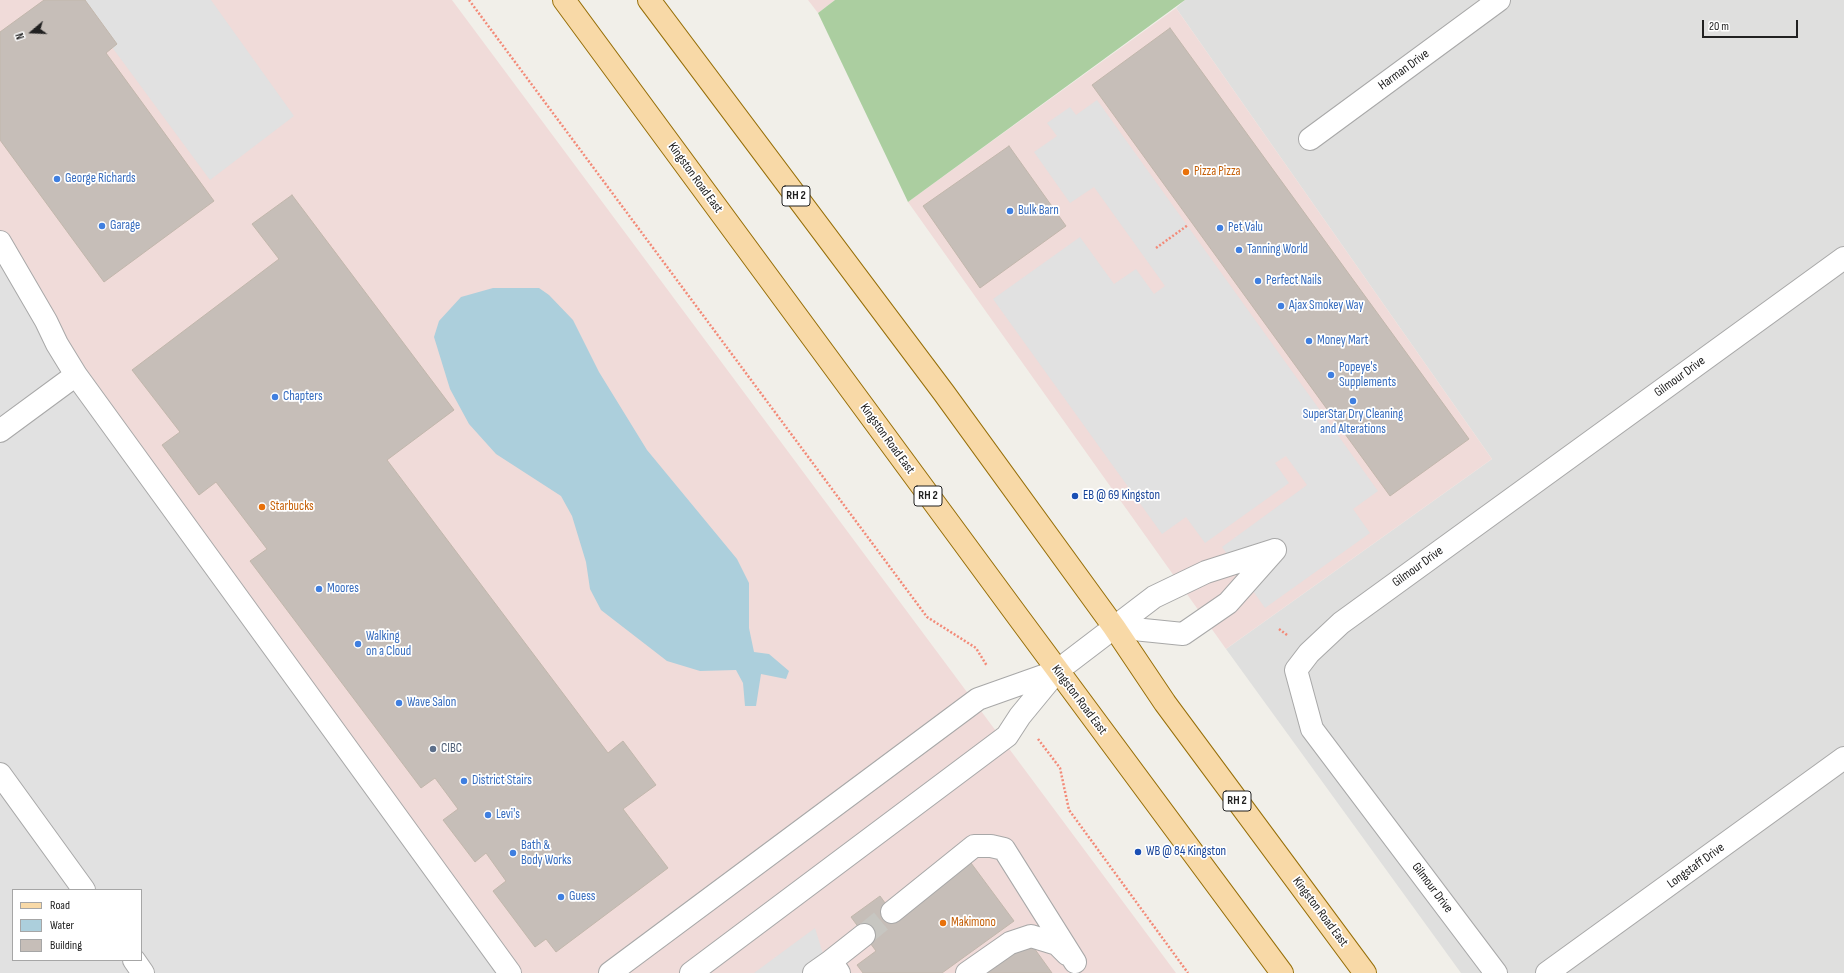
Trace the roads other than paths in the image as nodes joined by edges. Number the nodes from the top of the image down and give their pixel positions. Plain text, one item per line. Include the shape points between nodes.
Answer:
1 (564, 0) edge
2 (649, 0) edge
3 (1499, 0) edge
4 (1310, 140) dead end
5 (0, 242) edge
6 (1844, 258) edge
7 (76, 375) junction
8 (0, 431) edge
9 (1114, 627) junction
10 (1057, 670) junction
11 (1844, 758) edge
12 (0, 774) edge
13 (83, 889) edge
14 (892, 912) tunnel mouth
15 (864, 935) tunnel mouth
16 (135, 961) edge
17 (1077, 967) edge
18 (828, 969) edge
19 (143, 973) edge
20 (510, 973) edge
21 (610, 973) edge
22 (691, 973) edge
23 (967, 973) edge
24 (1282, 973) edge
25 (1365, 973) edge
26 (1496, 973) edge
27 (1547, 973) edge

1 - 10 main road, Kingston Road East / RH 2
2 - 9 main road, Kingston Road East / RH 2 via 944,393
3 - 4 street, Harman Drive
5 - 7 street
6 - 26 street, Gilmour Drive via 1341,623 1309,653 1296,670 1312,729
7 - 8 street
7 - 20 street
9 - 9 street via 1183,634 1228,603 1275,550 1206,572 1154,597
9 - 10 street
9 - 25 main road, Kingston Road East / RH 2 via 1165,704
10 - 21 street via 978,699
10 - 22 street via 1007,736
10 - 24 main road, Kingston Road East / RH 2
11 - 27 street, Longstaff Drive
12 - 13 street
14 - 17 street via 974,846 1004,849
15 - 18 street
16 - 19 street
17 - 23 street via 1057,944 1031,936 1010,943

